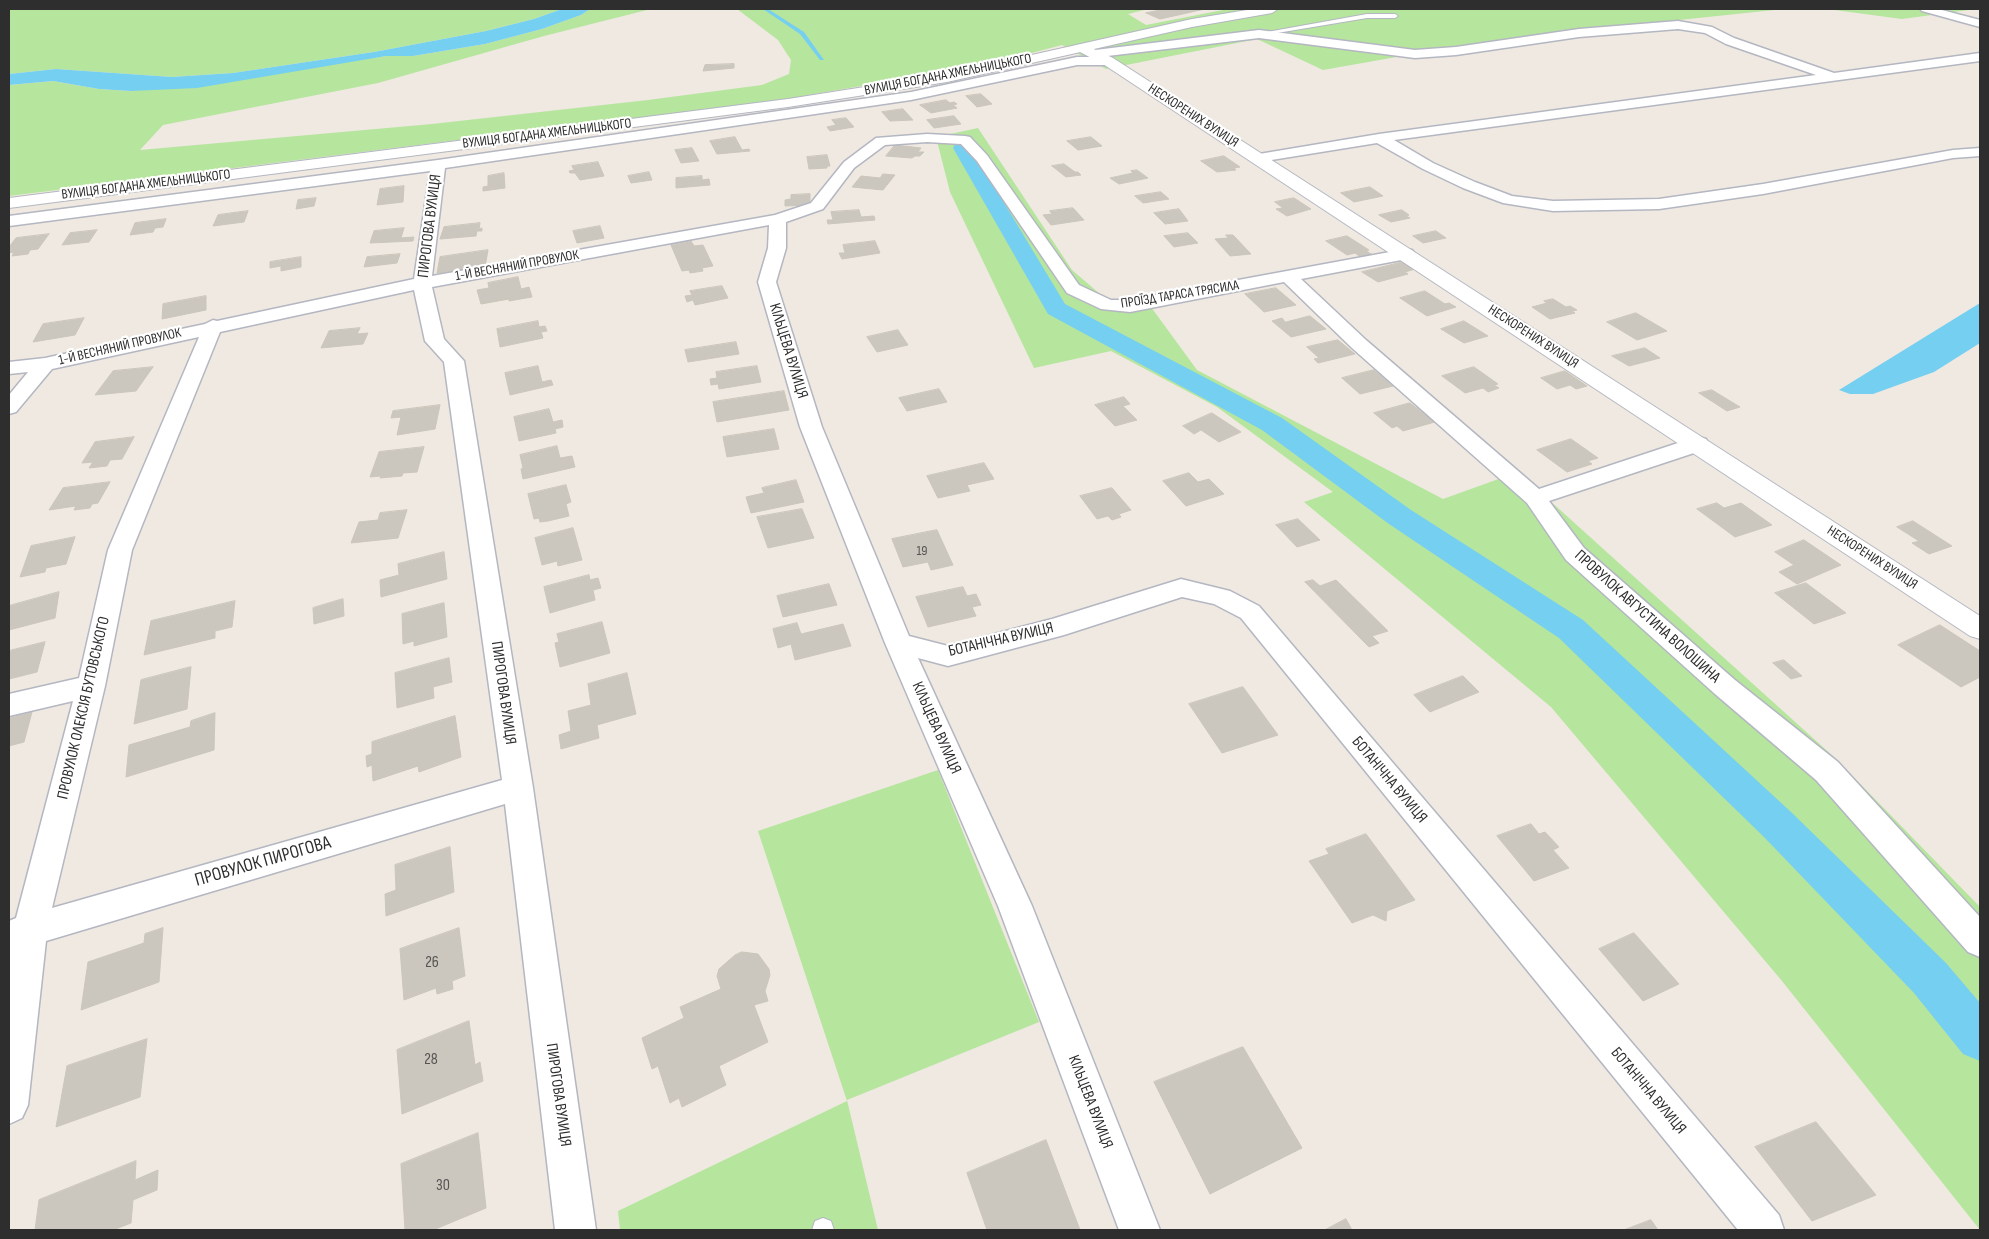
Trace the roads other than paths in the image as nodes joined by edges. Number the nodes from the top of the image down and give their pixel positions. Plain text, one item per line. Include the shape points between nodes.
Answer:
1 (1272, 9) edge
2 (1926, 9) edge
3 (1395, 16) dead end
4 (1980, 24) edge
5 (1259, 34) junction
6 (1096, 55) junction
7 (1980, 58) edge
8 (1834, 77) junction
9 (861, 103) junction
10 (875, 129) junction
11 (1379, 138) junction
12 (1980, 152) edge
13 (1259, 158) junction
14 (438, 165) junction
15 (9, 203) edge
16 (778, 218) junction
17 (9, 221) edge
18 (1406, 254) junction
19 (1289, 277) junction
20 (422, 283) junction
21 (213, 326) junction
22 (45, 364) junction
23 (9, 368) edge
24 (9, 408) edge
25 (1698, 444) junction
26 (1534, 498) junction
27 (1980, 630) edge
28 (898, 643) junction
29 (91, 686) junction
30 (9, 705) edge
31 (518, 788) junction
32 (20, 933) edge
33 (1980, 941) edge
34 (9, 1105) edge
35 (576, 1230) edge
36 (1139, 1230) edge
37 (1764, 1230) edge

1 - 6 main road, ВУЛИЦЯ БОГДАНА ХМЕЛЬНИЦЬКОГО via 1192,23
2 - 4 street
3 - 5 lane via 1367,16
5 - 6 street
5 - 8 street via 1415,54 1579,33 1678,25 1708,30 1730,41
6 - 9 street via 946,89
6 - 13 main road, НЕСКОРЕНИХ ВУЛИЦЯ
6 - 15 main road, ВУЛИЦЯ БОГДАНА ХМЕЛЬНИЦЬКОГО via 788,103
7 - 8 street
8 - 11 street
9 - 10 street
9 - 14 street
10 - 16 street, 1-Й ВЕСНЯНИЙ ПРОВУЛОК via 816,206
10 - 19 street, ПРОЇЗД ТАРАСА ТРЯСИЛА via 927,138 965,140 982,158 1073,289 1108,305 1130,306
11 - 12 street via 1469,185 1509,200 1554,206 1659,204
11 - 13 street
13 - 18 main road, НЕСКОРЕНИХ ВУЛИЦЯ
14 - 17 street
14 - 20 street, ПИРОГОВА ВУЛИЦЯ
16 - 20 street, 1-Й ВЕСНЯНИЙ ПРОВУЛОК
16 - 28 street, КІЛЬЦЕВА ВУЛИЦЯ via 777,248 767,282 811,426
18 - 19 street, ПРОЇЗД ТАРАСА ТРЯСИЛА
18 - 25 main road, НЕСКОРЕНИХ ВУЛИЦЯ
19 - 26 street, ПРОВУЛОК АВГУСТИНА ВОЛОШИНА via 1359,344
20 - 21 street, 1-Й ВЕСНЯНИЙ ПРОВУЛОК
20 - 31 street, ПИРОГОВА ВУЛИЦЯ via 436,341 454,361
21 - 22 street, 1-Й ВЕСНЯНИЙ ПРОВУЛОК
21 - 29 street, ПРОВУЛОК ОЛЕКСІЯ БУТОВСЬКОГО via 120,550
22 - 23 street, 1-Й ВЕСНЯНИЙ ПРОВУЛОК
22 - 24 street
25 - 26 street
25 - 27 main road, НЕСКОРЕНИХ ВУЛИЦЯ
26 - 33 street, ПРОВУЛОК АВГУСТИНА ВОЛОШИНА via 1575,554 1725,687 1827,771
28 - 36 street, КІЛЬЦЕВА ВУЛИЦЯ via 1015,906
28 - 37 street, БОТАНІЧНА ВУЛИЦЯ via 948,656 1055,628 1180,588 1221,596 1250,612
29 - 30 street
29 - 32 street, ПРОВУЛОК ОЛЕКСІЯ БУТОВСЬКОГО
31 - 32 street, ПРОВУЛОК ПИРОГОВА
31 - 35 street, ПИРОГОВА ВУЛИЦЯ
32 - 34 street, ПРОВУЛОК ОЛЕКСІЯ БУТОВСЬКОГО

